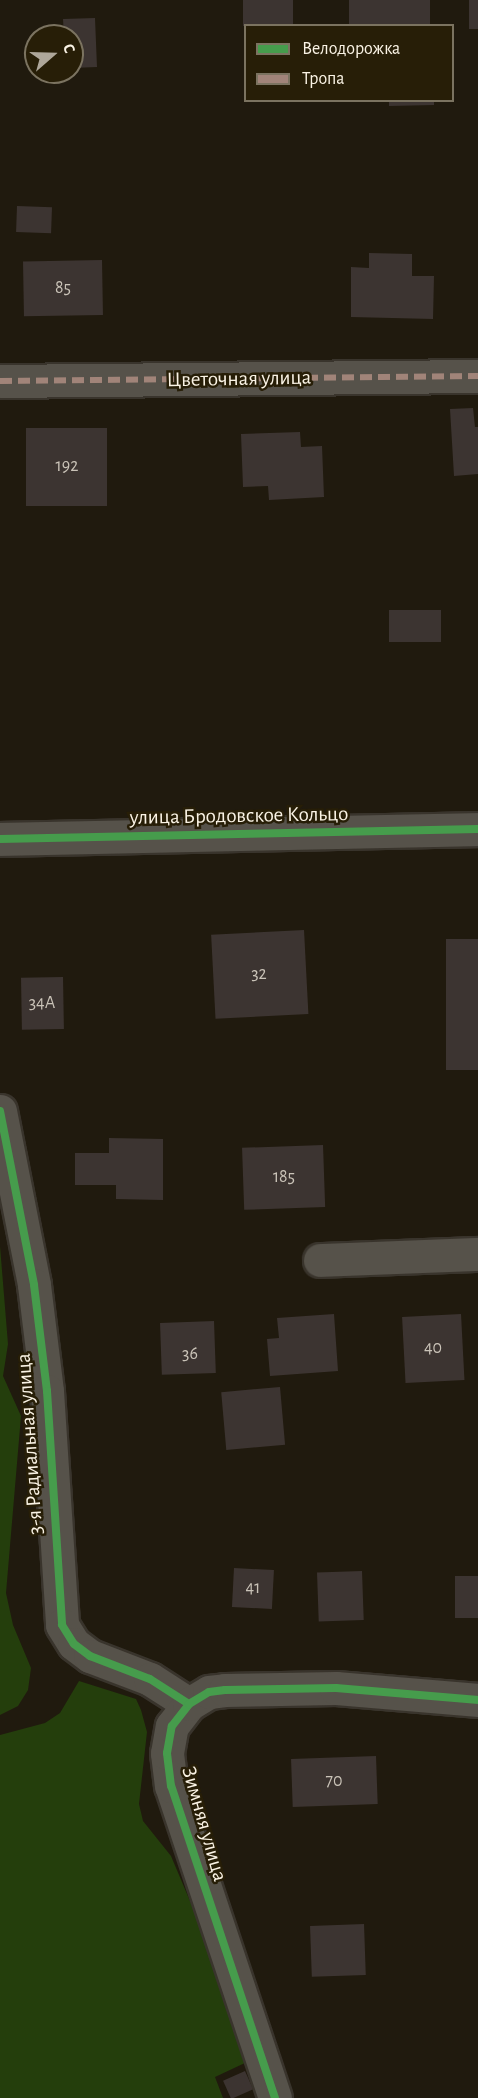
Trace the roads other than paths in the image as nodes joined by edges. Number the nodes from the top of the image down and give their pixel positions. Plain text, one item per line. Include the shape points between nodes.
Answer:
1 (478, 376) edge
2 (0, 381) edge
3 (478, 829) edge
4 (0, 839) edge
5 (0, 1111) edge
6 (478, 1254) edge
7 (320, 1260) dead end
8 (478, 1700) edge
9 (189, 1704) junction
10 (276, 2098) edge

1 - 2 street, Цветочная улица
3 - 4 street, улица Бродовское Кольцо
5 - 9 street, 3-я Радиальная улица via 34,1285 47,1391 62,1625 74,1644 90,1656 157,1682
6 - 7 street
8 - 9 street via 336,1688 225,1690 209,1692
9 - 10 street, Зимняя улица via 167,1738 171,1786

